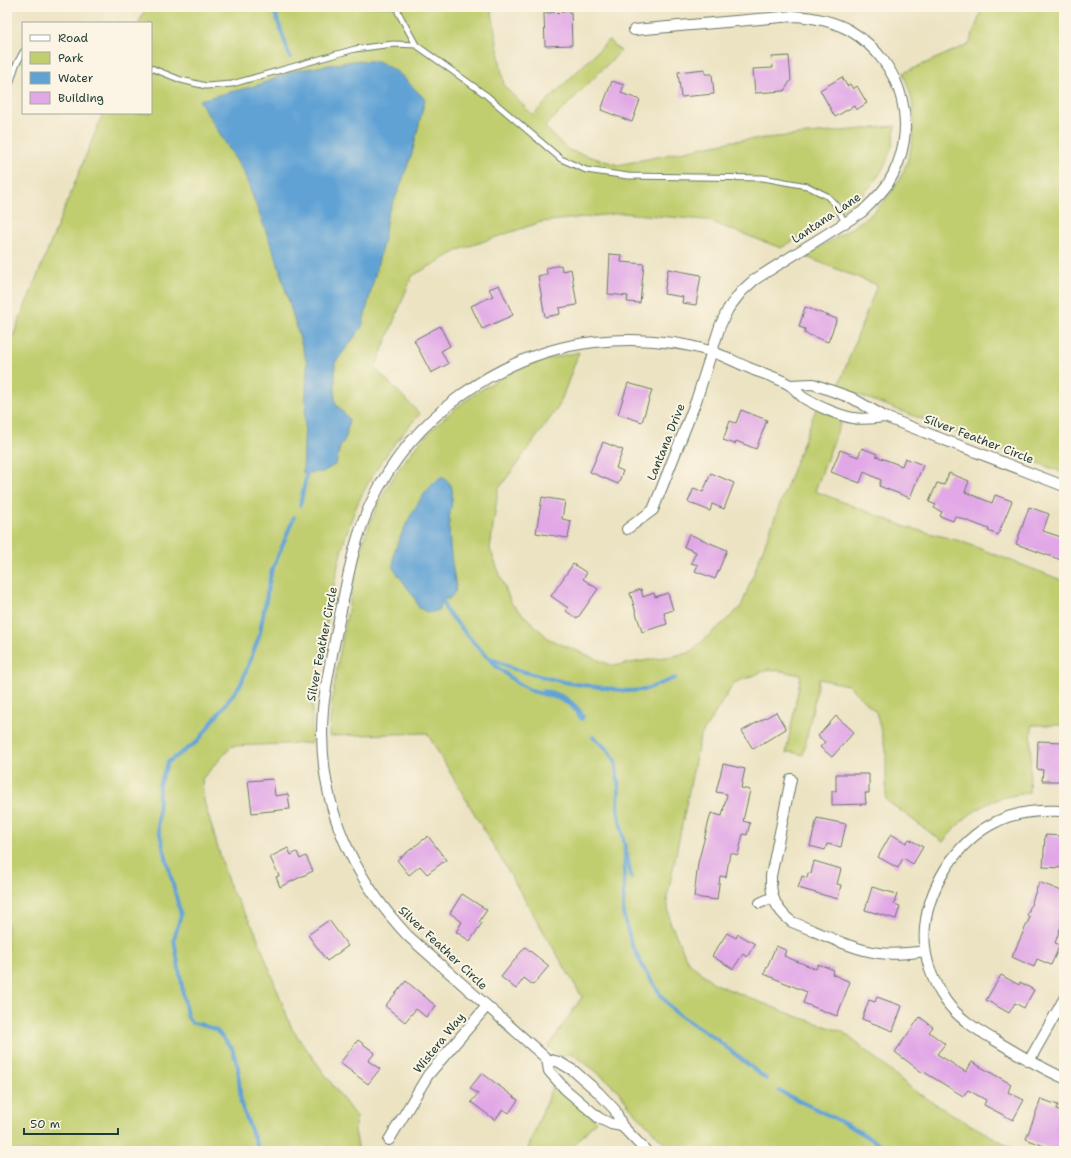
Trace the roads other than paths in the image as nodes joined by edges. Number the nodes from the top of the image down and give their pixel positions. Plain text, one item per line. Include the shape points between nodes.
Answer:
1 (399, 7) edge
2 (634, 30) dead end
3 (416, 45) junction
4 (22, 54) edge
5 (152, 68) edge
6 (7, 94) edge
7 (845, 222) junction
8 (711, 352) junction
9 (790, 385) junction
10 (885, 417) junction
11 (1064, 486) edge
12 (627, 530) dead end
13 (791, 779) dead end
14 (1064, 811) edge
15 (773, 897) junction
16 (760, 903) dead end
17 (925, 951) junction
18 (1064, 1000) edge
19 (487, 1006) junction
20 (546, 1059) junction
21 (1029, 1061) junction
22 (1064, 1078) edge
23 (622, 1126) junction
24 (389, 1140) dead end
25 (646, 1151) edge

1 - 3 lane via 398,12
2 - 7 street, Lantana Lane via 793,16 812,17 830,22 848,29 865,41 890,69 898,86 903,102 905,138 899,160 887,186 862,212
3 - 5 lane via 393,44 355,48 225,85 206,86 181,80
3 - 7 lane via 486,95 560,159 586,170 628,176 763,178 807,186 827,196 836,205
4 - 6 lane
7 - 8 street, Lantana Lane via 764,273 741,292 728,309
8 - 9 street, Silver Feather Circle
8 - 12 street, Lantana Drive via 696,401 653,510
8 - 19 street, Silver Feather Circle via 651,341 592,342 538,355 492,375 443,409 405,448 385,477 360,531 327,680 323,710 325,774 332,809 344,842 372,894 408,936
9 - 10 street, Silver Feather Circle via 813,384 852,398
9 - 10 street, Silver Feather Circle via 805,398 833,412 855,419
10 - 11 street, Silver Feather Circle
13 - 15 street via 772,876
14 - 17 street via 1016,814 997,821 967,841 954,856 931,898 926,914
15 - 16 street
15 - 17 street via 783,915 792,922 860,948 879,953
17 - 21 street via 937,986 959,1015 972,1027
18 - 21 street
19 - 20 street, Silver Feather Circle
19 - 24 street, Wistera Way via 428,1075
20 - 23 street, Silver Feather Circle via 560,1062 598,1092 615,1110
20 - 23 street via 549,1071 565,1089 599,1118 610,1124
21 - 22 street
23 - 25 street, Silver Feather Circle

